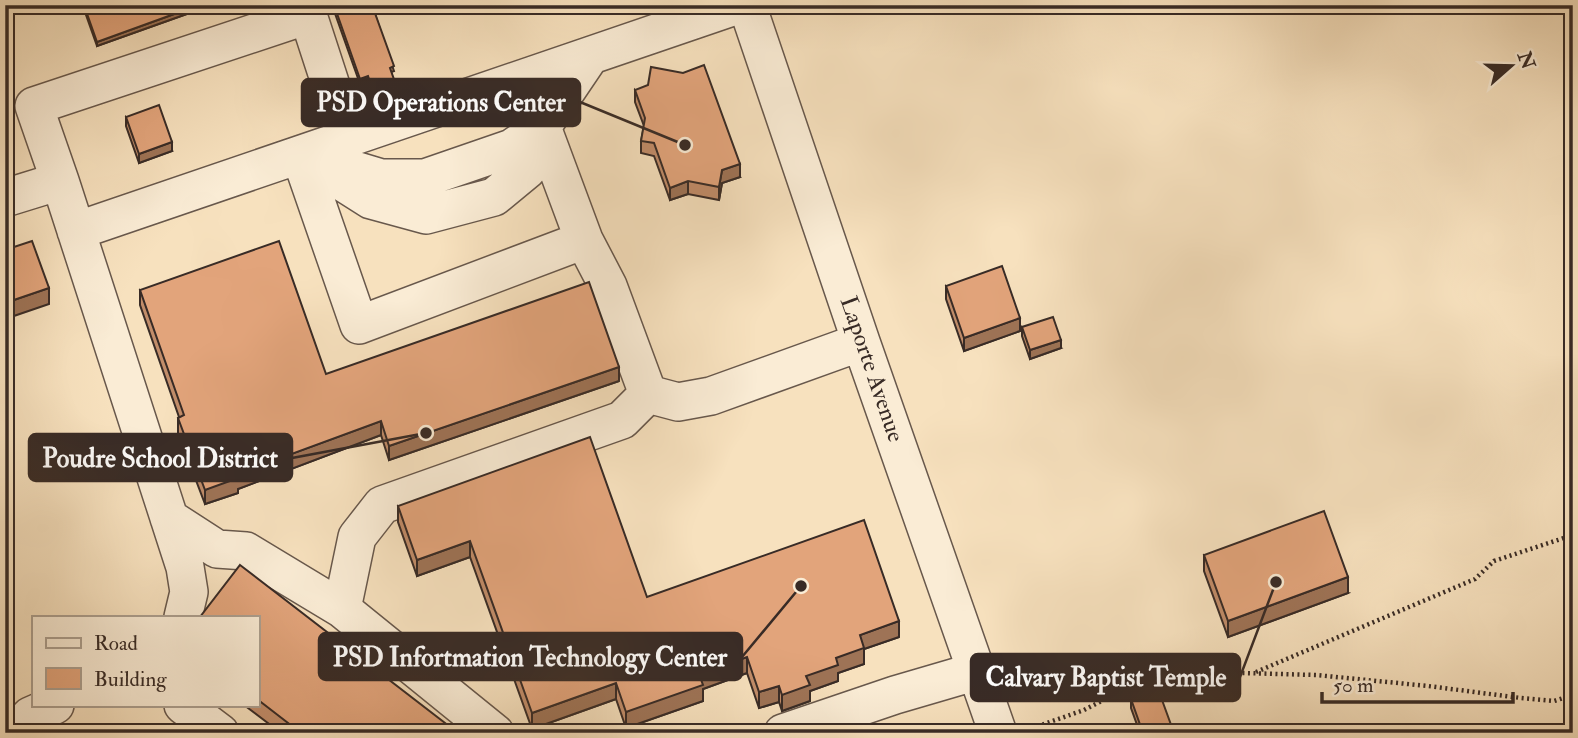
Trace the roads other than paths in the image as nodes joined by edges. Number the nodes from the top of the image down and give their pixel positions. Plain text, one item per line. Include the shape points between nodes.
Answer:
1 (738, 5) edge
2 (747, 5) edge
3 (590, 56) junction
4 (542, 127) junction
5 (348, 138) junction
6 (300, 155) junction
7 (60, 181) junction
8 (5, 198) edge
9 (76, 231) junction
10 (584, 240) junction
11 (861, 342) junction
12 (648, 394) junction
13 (169, 518) junction
14 (342, 609) junction
15 (183, 616) edge
16 (977, 671) junction
17 (53, 706) edge
18 (184, 706) edge
19 (17, 726) edge
20 (220, 733) edge
21 (495, 733) edge
22 (783, 733) edge
23 (998, 733) edge

1 - 3 street
2 - 11 street, Laporte Avenue
3 - 4 street
3 - 5 street
4 - 6 street via 512,148 425,178 381,178
4 - 10 street
5 - 6 street
5 - 7 street via 308,15 34,106
6 - 9 street
6 - 10 street via 359,325
7 - 8 street
7 - 9 street
9 - 13 street
10 - 12 street via 608,286
11 - 12 street via 711,396 678,402
11 - 16 street, Laporte Avenue
12 - 14 street via 622,420 382,505 357,537
13 - 14 street via 217,549 246,551
13 - 15 street via 189,592
14 - 21 street
16 - 22 street
16 - 23 street, Laporte Avenue
17 - 19 street
18 - 20 street

